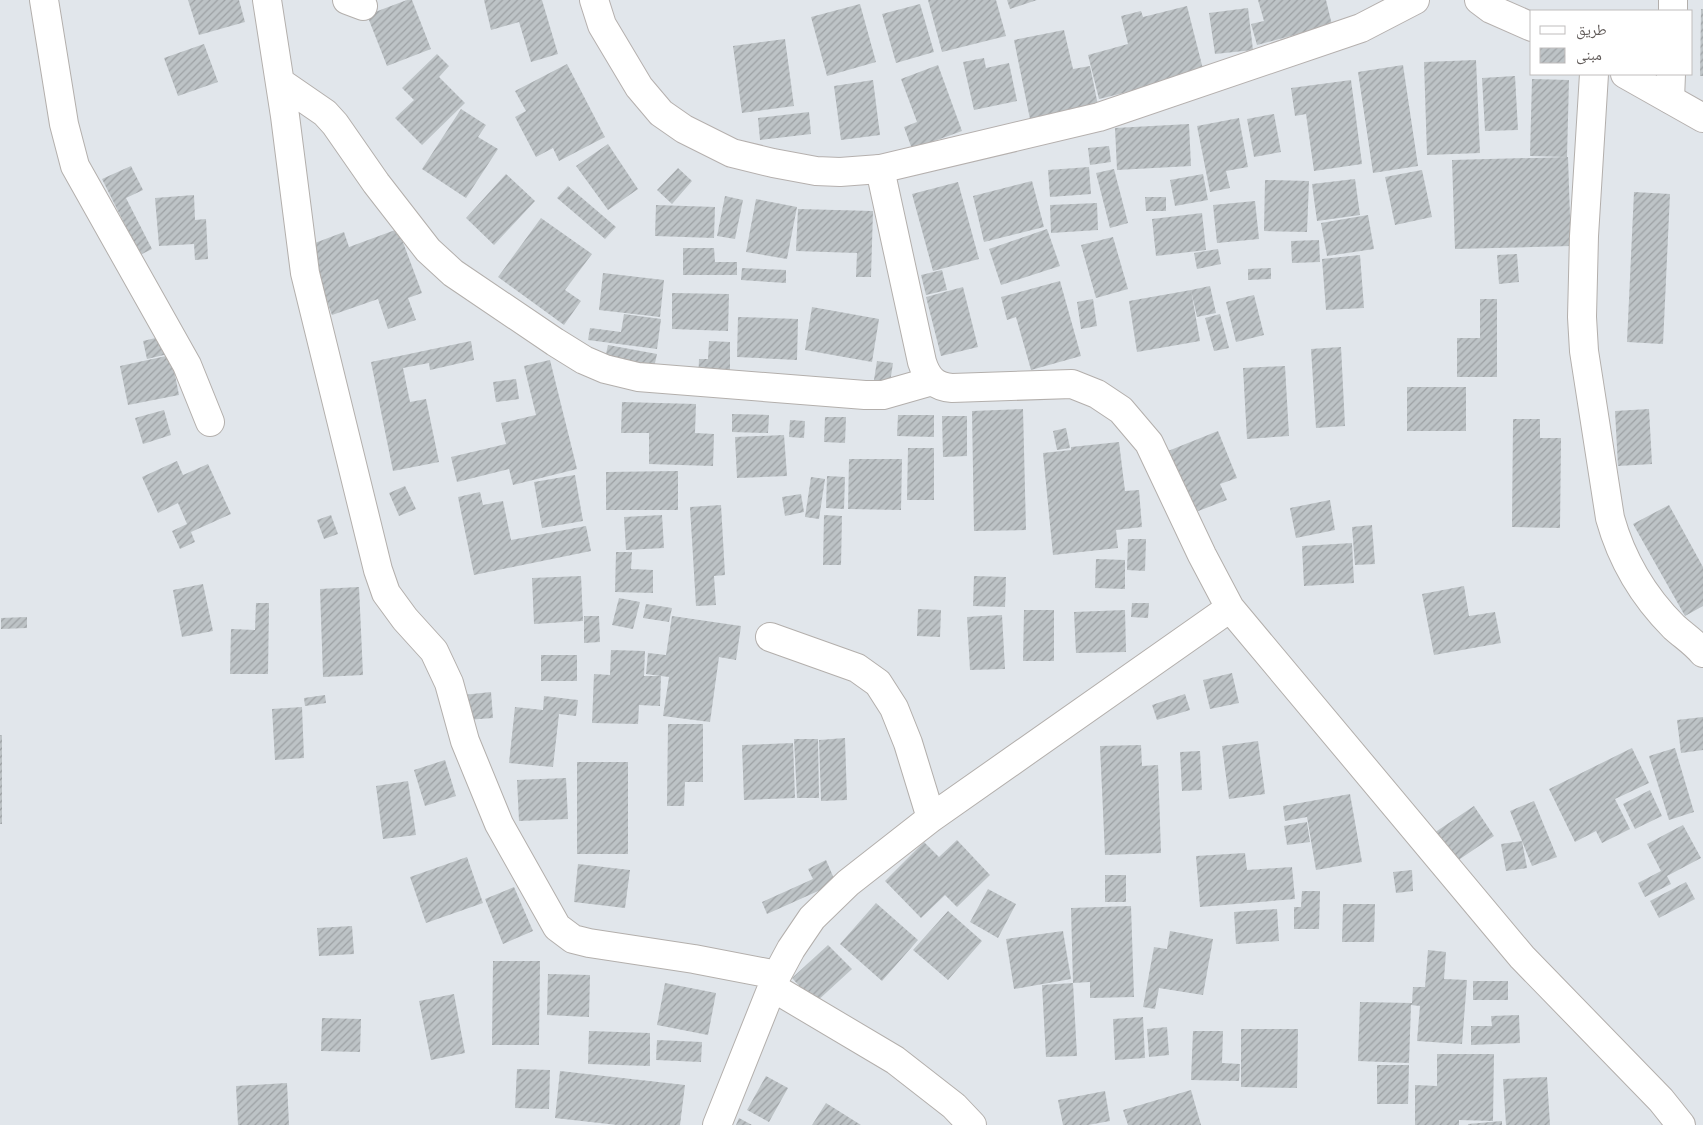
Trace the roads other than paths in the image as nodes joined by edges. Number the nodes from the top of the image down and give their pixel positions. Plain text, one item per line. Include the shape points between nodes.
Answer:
1 (44, 0) edge
2 (267, 0) edge
3 (594, 0) edge
4 (1415, 0) edge
5 (1479, 0) edge
6 (1530, 26) edge
7 (1594, 75) edge
8 (1629, 75) edge
9 (280, 82) junction
10 (1670, 86) edge
11 (1703, 118) edge
12 (880, 169) junction
13 (932, 381) junction
14 (210, 422) dead end
15 (1230, 608) junction
16 (770, 637) dead end
17 (1703, 653) edge
18 (931, 818) junction
19 (775, 981) junction
20 (717, 1125) edge
21 (972, 1125) edge
22 (1681, 1125) edge

1 - 14 street via 64,124 76,166 187,366
2 - 9 street
3 - 12 street via 602,25 639,87 661,112 684,129 732,153 773,163 816,171
4 - 12 street via 1361,28 1098,117
5 - 6 street
7 - 17 street via 1582,316 1584,351 1610,518 1617,542 1638,585
8 - 10 street
9 - 13 street via 335,124 376,184 428,250 453,273 584,360 638,377 865,395 883,395
9 - 19 street via 305,273 378,570 386,593 434,651 448,683 465,741 499,824 557,927 573,939 694,959
10 - 11 street
12 - 13 street via 924,371
13 - 15 street via 952,388 1072,384 1097,394 1121,410 1149,443
15 - 18 street
15 - 22 street via 1522,957 1661,1100
16 - 18 street via 858,668 878,683 894,708 908,743
18 - 19 street via 848,883 812,918
19 - 20 street
19 - 21 street via 895,1060 954,1106

